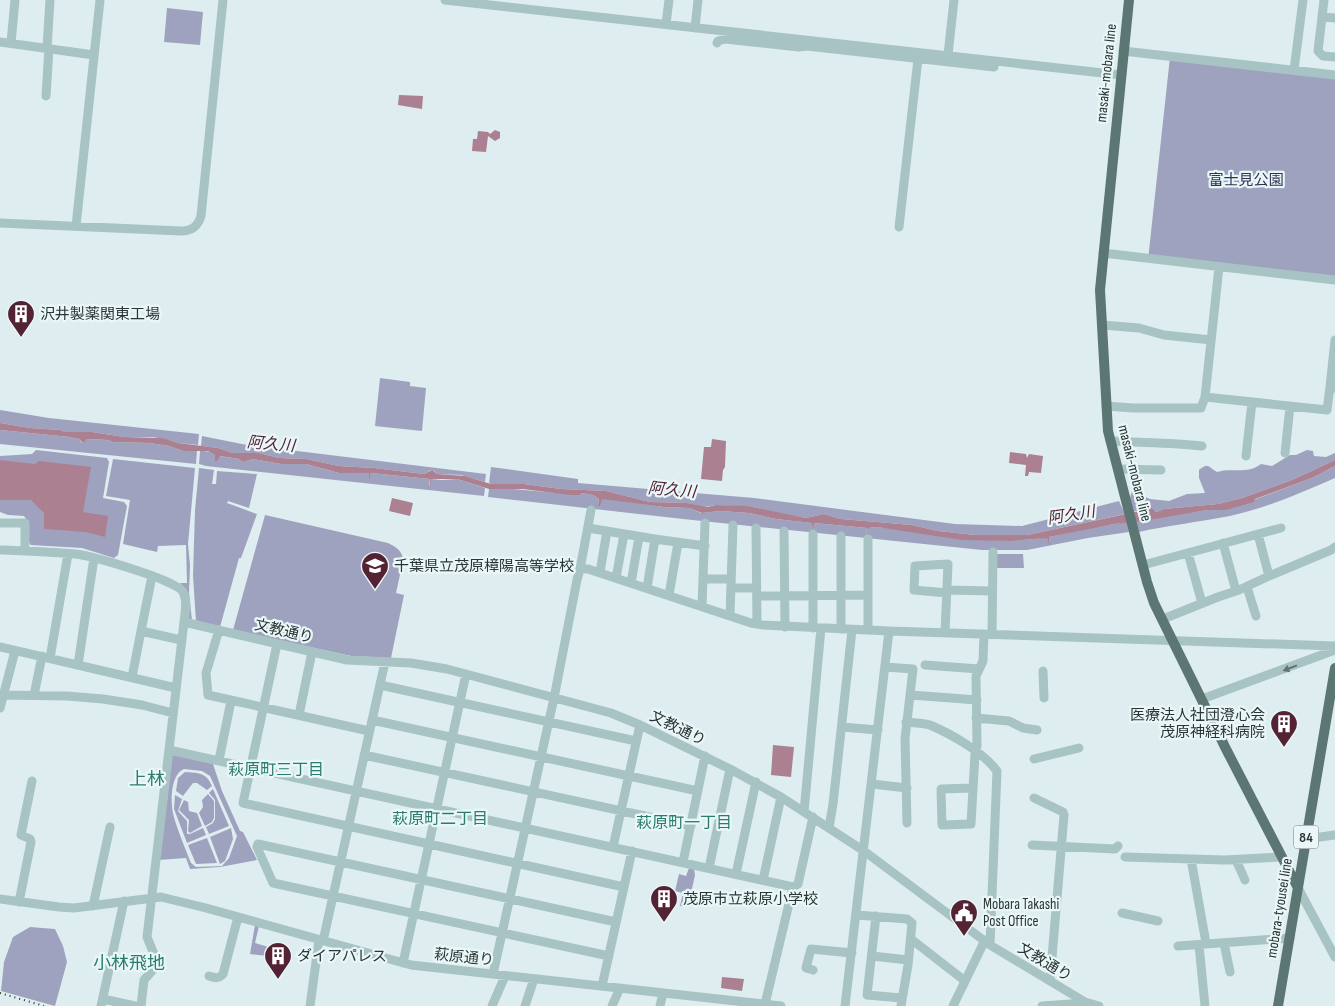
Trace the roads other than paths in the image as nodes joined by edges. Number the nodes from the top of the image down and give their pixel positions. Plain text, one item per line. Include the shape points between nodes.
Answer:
1 (15, 0) edge
2 (50, 0) edge
3 (100, 0) edge
4 (223, 0) edge
5 (445, 0) edge
6 (669, 0) edge
7 (698, 0) edge
8 (954, 0) edge
9 (1129, 0) edge
10 (1303, 0) edge
11 (1324, 0) edge
12 (1322, 16) junction
13 (1335, 18) edge
14 (666, 24) junction
15 (695, 28) junction
16 (0, 42) edge
17 (11, 43) junction
18 (717, 43) dead end
19 (48, 48) junction
20 (1124, 51) junction
21 (94, 55) junction
22 (948, 55) junction
23 (1335, 57) edge
24 (918, 59) junction
25 (994, 67) dead end
26 (1294, 70) junction
27 (1121, 75) junction
28 (1335, 75) edge
29 (46, 96) dead end
30 (0, 223) edge
31 (76, 226) junction
32 (899, 227) dead end
33 (1103, 254) junction
34 (1219, 267) junction
35 (1335, 280) edge
36 (1102, 325) junction
37 (1211, 340) junction
38 (1335, 340) edge
39 (1332, 388) edge
40 (1205, 397) junction
41 (1252, 402) junction
42 (1106, 406) junction
43 (1290, 406) junction
44 (1110, 441) junction
45 (1202, 446) dead end
46 (1285, 453) dead end
47 (1246, 456) dead end
48 (1118, 469) junction
49 (1161, 470) dead end
50 (591, 510) dead end
51 (0, 522) edge
52 (706, 523) dead end
53 (733, 525) dead end
54 (588, 528) junction
55 (756, 528) dead end
56 (1281, 528) dead end
57 (607, 531) junction
58 (784, 531) dead end
59 (624, 534) junction
60 (814, 534) dead end
61 (1258, 534) junction
62 (841, 536) dead end
63 (639, 537) junction
64 (868, 539) dead end
65 (655, 540) junction
66 (678, 543) junction
67 (1223, 543) junction
68 (705, 546) junction
69 (1335, 547) edge
70 (0, 550) edge
71 (25, 551) junction
72 (993, 552) dead end
73 (1188, 553) junction
74 (68, 554) junction
75 (94, 558) junction
76 (1143, 565) junction
77 (580, 569) junction
78 (600, 572) junction
79 (152, 576) junction
80 (1269, 576) junction
81 (616, 578) junction
82 (704, 578) junction
83 (631, 583) junction
84 (731, 584) junction
85 (1247, 587) junction
86 (647, 588) junction
87 (992, 591) junction
88 (1236, 591) junction
89 (757, 592) junction
90 (947, 592) junction
91 (669, 595) junction
92 (867, 595) junction
93 (785, 596) junction
94 (813, 596) junction
95 (840, 596) junction
96 (1202, 603) junction
97 (702, 606) junction
98 (730, 616) junction
99 (1256, 616) dead end
100 (1163, 619) junction
101 (184, 622) junction
102 (757, 624) junction
103 (785, 627) junction
104 (817, 628) junction
105 (841, 629) junction
106 (219, 630) junction
107 (852, 630) junction
108 (868, 630) junction
109 (141, 631) junction
110 (888, 631) junction
111 (945, 632) junction
112 (988, 634) junction
113 (182, 640) junction
114 (1172, 640) junction
115 (277, 644) junction
116 (0, 646) edge
117 (1335, 646) edge
118 (1335, 650) edge
119 (15, 651) junction
120 (312, 652) junction
121 (46, 657) junction
122 (385, 662) junction
123 (78, 665) junction
124 (925, 665) dead end
125 (885, 667) junction
126 (1335, 668) edge
127 (979, 669) junction
128 (1043, 670) dead end
129 (466, 674) junction
130 (132, 677) junction
131 (380, 685) junction
132 (176, 688) junction
133 (34, 695) junction
134 (911, 695) junction
135 (2, 696) edge
136 (554, 698) junction
137 (1044, 698) dead end
138 (1202, 699) junction
139 (977, 700) junction
140 (232, 701) junction
141 (461, 703) junction
142 (0, 708) edge
143 (264, 708) junction
144 (173, 713) junction
145 (299, 715) junction
146 (976, 718) junction
147 (372, 720) junction
148 (548, 722) junction
149 (906, 722) junction
150 (640, 725) junction
151 (842, 727) junction
152 (878, 730) junction
153 (1037, 730) dead end
154 (369, 731) junction
155 (453, 738) junction
156 (636, 742) junction
157 (1079, 748) dead end
158 (168, 750) junction
159 (976, 750) junction
160 (364, 755) junction
161 (705, 756) junction
162 (541, 757) junction
163 (1034, 759) dead end
164 (219, 760) junction
165 (251, 767) junction
166 (730, 769) junction
167 (446, 772) junction
168 (628, 776) junction
169 (32, 781) dead end
170 (756, 782) junction
171 (872, 784) junction
172 (907, 788) junction
173 (973, 788) junction
174 (356, 791) junction
175 (698, 791) junction
176 (533, 792) junction
177 (781, 797) junction
178 (1034, 798) dead end
179 (438, 808) junction
180 (621, 811) junction
181 (804, 812) junction
182 (812, 817) junction
183 (907, 823) dead end
184 (349, 826) junction
185 (691, 826) junction
186 (110, 827) dead end
187 (525, 828) junction
188 (829, 828) junction
189 (1335, 835) edge
190 (1306, 839) junction
191 (430, 844) junction
192 (1032, 845) dead end
193 (1061, 846) junction
194 (1118, 846) dead end
195 (613, 847) junction
196 (632, 850) junction
197 (864, 851) junction
198 (1125, 857) dead end
199 (1281, 857) junction
200 (1191, 859) junction
201 (1236, 860) junction
202 (341, 861) junction
203 (683, 862) junction
204 (517, 864) junction
205 (709, 868) junction
206 (736, 874) junction
207 (422, 879) junction
208 (763, 880) junction
209 (1245, 880) dead end
210 (624, 887) junction
211 (793, 887) junction
212 (1298, 888) junction
213 (334, 896) junction
214 (152, 897) junction
215 (0, 899) edge
216 (510, 899) junction
217 (18, 902) junction
218 (124, 902) junction
219 (93, 906) junction
220 (1122, 913) dead end
221 (414, 914) junction
222 (857, 915) junction
223 (876, 916) junction
224 (238, 917) junction
225 (1158, 921) dead end
226 (616, 922) junction
227 (502, 934) junction
228 (1290, 938) junction
229 (911, 939) junction
230 (321, 940) junction
231 (988, 942) junction
232 (1224, 943) junction
233 (1203, 944) junction
234 (1178, 946) dead end
235 (1334, 951) edge
236 (852, 953) junction
237 (609, 956) junction
238 (872, 956) junction
239 (908, 960) junction
240 (403, 964) junction
241 (813, 970) dead end
242 (1230, 972) dead end
243 (493, 974) junction
244 (209, 976) dead end
245 (505, 976) junction
246 (534, 979) junction
247 (965, 981) junction
248 (1050, 981) junction
249 (602, 986) junction
250 (620, 988) junction
251 (662, 993) junction
252 (102, 1002) edge
253 (901, 1002) edge
254 (1085, 1002) junction
255 (720, 1003) edge
256 (765, 1004) junction
257 (135, 1006) edge
258 (141, 1006) edge
259 (310, 1006) edge
260 (492, 1006) edge
261 (525, 1006) edge
262 (612, 1006) edge
263 (660, 1006) edge
264 (781, 1006) edge
265 (845, 1006) edge
266 (953, 1006) edge
267 (1042, 1006) edge
268 (1099, 1006) edge
269 (1205, 1006) edge
270 (1278, 1006) edge

1 - 17 street
2 - 19 street
3 - 21 street
4 - 31 street via 199,222 187,231
5 - 14 street
6 - 14 street
7 - 15 street
8 - 22 street
9 - 20 main road, masaki-mobara line
10 - 26 street
11 - 12 street
12 - 13 street
12 - 23 street via 1318,52
14 - 15 street
15 - 22 street
16 - 17 street
17 - 19 street
18 - 24 street via 725,39
19 - 21 street
19 - 29 street
20 - 26 street
20 - 27 main road, masaki-mobara line
21 - 31 street
22 - 27 street
24 - 25 street
24 - 32 street
26 - 28 street
27 - 33 main road, masaki-mobara line
30 - 31 street
33 - 34 street
33 - 36 main road, masaki-mobara line
34 - 35 street
34 - 37 street
36 - 37 street
36 - 42 main road, masaki-mobara line
37 - 40 street
38 - 39 street
39 - 43 street via 1327,410
40 - 41 street
40 - 42 street via 1201,408
41 - 43 street
41 - 47 street
42 - 44 main road, masaki-mobara line
43 - 46 street
44 - 45 street
44 - 48 main road, masaki-mobara line
48 - 49 street
48 - 76 main road, masaki-mobara line
50 - 54 street
51 - 71 street via 25,523
52 - 68 street
53 - 84 street
54 - 57 street
54 - 77 street
55 - 89 street
56 - 61 street
57 - 59 street
57 - 78 street
58 - 93 street
59 - 63 street
59 - 81 street
60 - 94 street
61 - 67 street
61 - 80 street
62 - 95 street
63 - 65 street
63 - 83 street
64 - 92 street
65 - 66 street
65 - 86 street
66 - 68 street
66 - 91 street
67 - 73 street
67 - 88 street
68 - 82 street
69 - 80 street
70 - 71 street
71 - 74 street
72 - 87 street
73 - 76 street
73 - 96 street
74 - 75 street
74 - 121 street
75 - 79 street
75 - 123 street
76 - 100 main road, masaki-mobara line via 1152,597
77 - 78 street
77 - 136 street
78 - 81 street
79 - 101 street via 175,584 184,593
79 - 109 street
80 - 85 street
81 - 83 street
82 - 84 street
82 - 97 street
83 - 86 street
84 - 89 street
84 - 98 street
85 - 88 street
85 - 99 street
86 - 91 street
87 - 90 street
87 - 112 street
88 - 96 street
89 - 93 street
89 - 102 street
90 - 90 street via 948,564 916,566 914,590
90 - 111 street
91 - 97 street
92 - 95 street
92 - 108 street
93 - 94 street
93 - 103 street
94 - 95 street
94 - 104 street
95 - 105 street
96 - 100 street
97 - 98 street
98 - 102 street
100 - 114 main road, masaki-mobara line
101 - 106 street, 文教通り
101 - 113 street
102 - 103 street
103 - 104 street
104 - 105 street
104 - 181 street
105 - 107 street
106 - 115 street, 文教通り
106 - 140 street via 206,673 208,695
107 - 108 street
107 - 151 street
108 - 110 street
109 - 113 street
109 - 130 street
110 - 111 street
110 - 125 street
111 - 112 street
112 - 114 street
112 - 127 street
113 - 132 street
114 - 117 street
114 - 138 main road, masaki-mobara line
115 - 120 street, 文教通り
115 - 143 street
116 - 119 street
118 -> 138 street
119 - 121 street
119 - 135 street
120 - 122 street, 文教通り via 347,660
120 - 145 street
121 - 123 street
121 - 133 street
122 - 129 street, 文教通り via 421,664
122 - 131 street
123 - 130 street
124 - 127 street
125 - 134 street via 913,669
125 - 152 street
126 - 190 main road, mobara-tyousei line / 84
127 - 139 street via 976,676
128 - 137 street
129 - 136 street, 文教通り
129 - 141 street
130 - 132 street
131 - 141 street
131 - 147 street
132 - 144 street
133 - 135 street
133 - 144 street via 103,699
134 - 139 street
134 - 149 street
135 - 142 street
136 - 148 street
136 - 150 street, 文教通り
138 - 199 main road, masaki-mobara line
139 - 146 street
140 - 143 street
140 - 164 street
141 - 148 street
141 - 155 street
143 - 145 street
143 - 165 street
144 - 158 street
145 - 154 street
146 - 153 street via 1008,721
146 - 159 street
147 - 154 street
147 - 155 street
148 - 156 street
148 - 162 street
149 - 159 street via 928,724
149 - 172 street
150 - 156 street
150 - 161 street, 文教通り
151 - 152 street
151 - 188 street
152 - 171 street
154 - 160 street
155 - 162 street
155 - 167 street
156 - 168 street
157 - 163 street
158 - 164 street
158 - 214 street
159 - 173 street
159 - 231 street via 997,772
160 - 167 street
160 - 174 street
161 - 166 street, 文教通り
161 - 175 street
162 - 168 street
162 - 176 street
164 - 165 street
165 - 174 street
165 - 184 street via 242,803
166 - 170 street, 文教通り
166 - 205 street
167 - 176 street
167 - 179 street
168 - 175 street
168 - 180 street
169 - 217 street via 21,835 31,842
170 - 177 street, 文教通り
170 - 206 street
171 - 172 street
171 - 197 street
172 - 183 street
173 - 173 street via 971,824 942,825 941,789
174 - 179 street
174 - 184 street
175 - 185 street
176 - 180 street
176 - 187 street
177 - 181 street, 文教通り
177 - 208 street
178 - 193 street via 1064,813
179 - 187 street
179 - 191 street
180 - 185 street
180 - 195 street
181 - 182 street, 文教通り
182 - 188 street, 文教通り
182 - 211 street via 798,884
184 - 191 street
184 - 202 street
185 - 203 street
186 - 219 street
187 - 195 street
187 - 204 street
188 - 197 street, 文教通り
189 - 190 street
190 - 212 main road, mobara-tyousei line / 84
191 - 204 street
191 - 207 street
192 - 193 street
193 - 194 street
193 - 248 street
195 - 196 street
196 - 203 street
196 - 210 street
197 - 222 street
197 - 231 street, 文教通り
198 - 200 street
199 - 201 street
199 - 212 main road, masaki-mobara line
200 - 201 street
200 - 233 street
201 - 209 street
202 - 207 street
202 - 213 street
202 - 213 street via 258,844 257,847 273,883
203 - 205 street
204 - 210 street
204 - 216 street
205 - 206 street
206 - 208 street
207 - 216 street
207 - 221 street
208 - 211 street
210 - 226 street
211 - 256 street
212 - 228 main road, mobara-tyousei line / 84
212 - 235 street
213 - 221 street
213 - 230 street
214 - 218 street, 萩原通り
214 - 224 street, 萩原通り via 170,898
214 - 258 street via 147,940 158,964 144,980
215 - 217 street, 萩原通り
216 - 226 street
216 - 227 street
217 - 219 street, 萩原通り via 59,907
218 - 219 street, 萩原通り
218 - 252 street
220 - 225 street
221 - 227 street
221 - 240 street
222 - 223 street
222 - 236 street
223 - 229 street via 910,920
223 - 238 street
224 - 230 street, 萩原通り
224 - 244 street via 223,974 216,978
226 - 237 street
227 - 237 street
227 - 243 street
228 - 232 street
228 - 270 main road, mobara-tyousei line / 84
229 - 239 street
229 - 247 street
230 - 240 street, 萩原通り
230 - 259 street
231 - 247 street
231 - 248 street, 文教通り
232 - 233 street
232 - 242 street
233 - 234 street
233 - 269 street
236 - 241 street via 811,949 806,968
236 - 265 street
237 - 249 street
238 - 239 street
238 - 253 street via 867,995
239 - 253 street
240 - 243 street, 萩原通り
243 - 245 street, 萩原通り
245 - 246 street, 萩原通り
245 - 260 street
246 - 249 street, 萩原通り
246 - 261 street
247 - 266 street
248 - 254 street, 文教通り
249 - 250 street, 萩原通り
250 - 251 street, 萩原通り
250 - 262 street
251 - 255 street, 萩原通り
251 - 263 street
252 - 257 street
254 - 267 street
254 - 268 street, 文教通り
255 - 256 street, 萩原通り
256 - 264 street, 萩原通り

